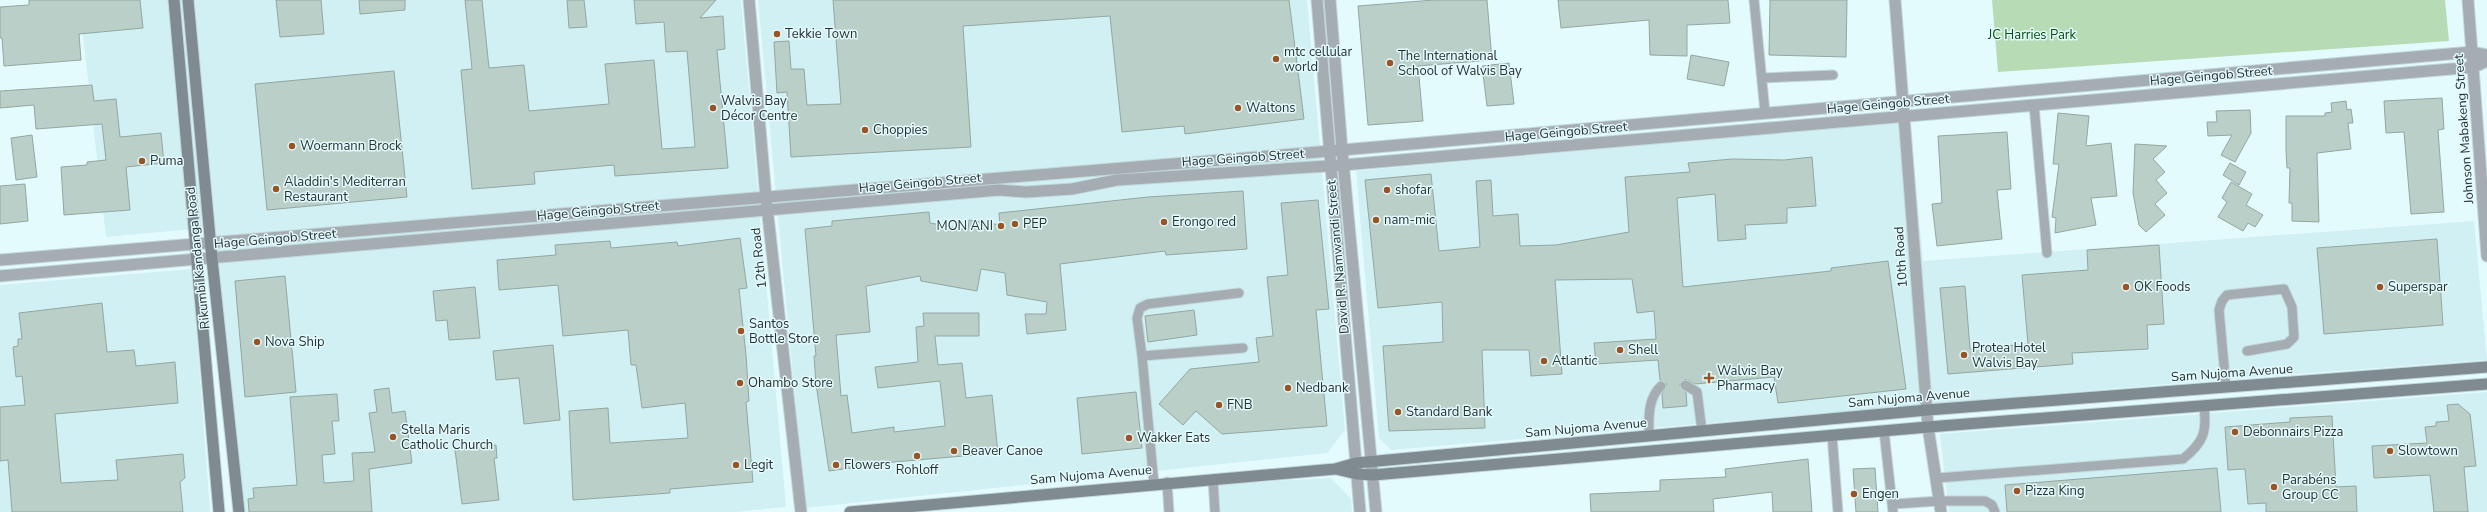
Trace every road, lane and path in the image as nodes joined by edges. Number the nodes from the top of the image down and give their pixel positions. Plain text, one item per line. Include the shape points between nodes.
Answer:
1 (174, 0) edge
2 (188, 0) edge
3 (749, 0) edge
4 (1317, 0) edge
5 (1330, 0) edge
6 (1754, 0) edge
7 (1895, 0) edge
8 (2468, 0) edge
9 (2472, 52) junction
10 (2487, 55) edge
11 (2487, 61) edge
12 (2474, 67) junction
13 (1833, 75) dead end
14 (1763, 78) junction
15 (1903, 100) junction
16 (2034, 105) junction
17 (1765, 112) junction
18 (1904, 117) junction
19 (1330, 150) junction
20 (1342, 150) junction
21 (1343, 165) junction
22 (1332, 166) junction
23 (766, 198) junction
24 (767, 210) junction
25 (210, 243) junction
26 (197, 244) junction
27 (2047, 253) dead end
28 (2487, 256) edge
29 (198, 259) junction
30 (212, 259) junction
31 (0, 260) edge
32 (0, 276) edge
33 (1239, 293) dead end
34 (1243, 348) dead end
35 (2247, 351) dead end
36 (1142, 356) junction
37 (2487, 367) edge
38 (1685, 384) dead end
39 (2487, 384) edge
40 (1661, 386) dead end
41 (2226, 387) junction
42 (2204, 406) junction
43 (1927, 410) junction
44 (1928, 427) junction
45 (1702, 431) junction
46 (1884, 431) junction
47 (1832, 435) junction
48 (1649, 436) junction
49 (1372, 463) junction
50 (1357, 469) junction
51 (1373, 475) junction
52 (1937, 478) junction
53 (1213, 479) junction
54 (1168, 482) junction
55 (1154, 484) junction
56 (1940, 506) edge
57 (1894, 508) edge
58 (219, 512) edge
59 (239, 512) edge
60 (800, 512) edge
61 (850, 512) edge
62 (1169, 512) edge
63 (1215, 512) edge
64 (1360, 512) edge
65 (1376, 512) edge
66 (1838, 512) edge
67 (1995, 512) edge

1 - 26 main road, Rikumbi Kandanga Road
2 - 25 main road, Rikumbi Kandanga Road
3 - 23 street, 12th Road
4 - 19 street, David R. Namwandi Street
5 - 20 street, David R. Namwandi Street
6 - 14 lane
7 - 15 street, 10th Road
8 - 9 street, Johnson Mabakeng Street
9 - 10 street, Hage Geingob Street
9 - 12 street, Johnson Mabakeng Street
9 - 15 street, Hage Geingob Street
11 - 12 street, Hage Geingob Street
12 - 16 street, Hage Geingob Street
12 - 28 street, Johnson Mabakeng Street
13 - 14 lane
14 - 17 lane
15 - 17 street, Hage Geingob Street
15 - 18 street, 10th Road
16 - 18 street, Hage Geingob Street
16 - 27 lane
17 - 20 street, Hage Geingob Street
18 - 21 street, Hage Geingob Street
18 - 43 street, 10th Road
19 - 20 street, Hage Geingob Street
19 - 22 street, David R. Namwandi Street
19 - 23 street, Hage Geingob Street
20 - 21 street, David R. Namwandi Street
21 - 22 street, Hage Geingob Street
21 - 49 street, David R. Namwandi Street
22 - 24 street, Hage Geingob Street via 1117,180 1072,189 1026,192 999,190
22 - 50 street, David R. Namwandi Street
23 - 24 street, 12th Road
23 - 25 street, Hage Geingob Street
24 - 30 street, Hage Geingob Street
24 - 60 street, 12th Road
25 - 26 street, Hage Geingob Street
25 - 30 main road, Rikumbi Kandanga Road
26 - 29 main road, Rikumbi Kandanga Road
26 - 31 street, Hage Geingob Street
29 - 30 street, Hage Geingob Street
29 - 32 street, Hage Geingob Street
29 - 58 main road, Rikumbi Kandanga Road
30 - 59 main road, Rikumbi Kandanga Road
33 - 36 lane via 1148,304 1140,308 1137,318
34 - 36 lane
35 - 41 lane via 2287,344 2294,337 2292,307 2284,289 2227,295 2222,301 2220,310
36 - 55 lane
37 - 41 main road, Sam Nujoma Avenue
38 - 45 lane via 1697,392
39 - 42 main road, Sam Nujoma Avenue
40 - 48 lane via 1654,392 1650,407
41 - 43 main road, Sam Nujoma Avenue
42 - 44 main road, Sam Nujoma Avenue
42 - 52 lane via 2204,434 2195,449 2183,459
43 - 44 street, 10th Road
43 - 45 main road, Sam Nujoma Avenue
44 - 46 main road, Sam Nujoma Avenue
44 - 52 street, 10th Road
45 - 48 main road, Sam Nujoma Avenue
46 - 47 main road, Sam Nujoma Avenue
46 - 57 lane
47 - 51 main road, Sam Nujoma Avenue
47 - 66 lane
48 - 49 main road, Sam Nujoma Avenue
49 - 50 main road, Sam Nujoma Avenue
49 - 51 street, David R. Namwandi Street
50 - 51 main road, Sam Nujoma Avenue
50 - 53 main road, Sam Nujoma Avenue
50 - 64 street, David R. Namwandi Street
51 - 65 street, David R. Namwandi Street
52 - 56 street, 10th Road
53 - 54 main road, Sam Nujoma Avenue
53 - 63 lane
54 - 55 main road, Sam Nujoma Avenue
54 - 62 lane
55 - 61 main road, Sam Nujoma Avenue
56 - 57 lane
56 - 67 lane via 1985,500 1992,505

